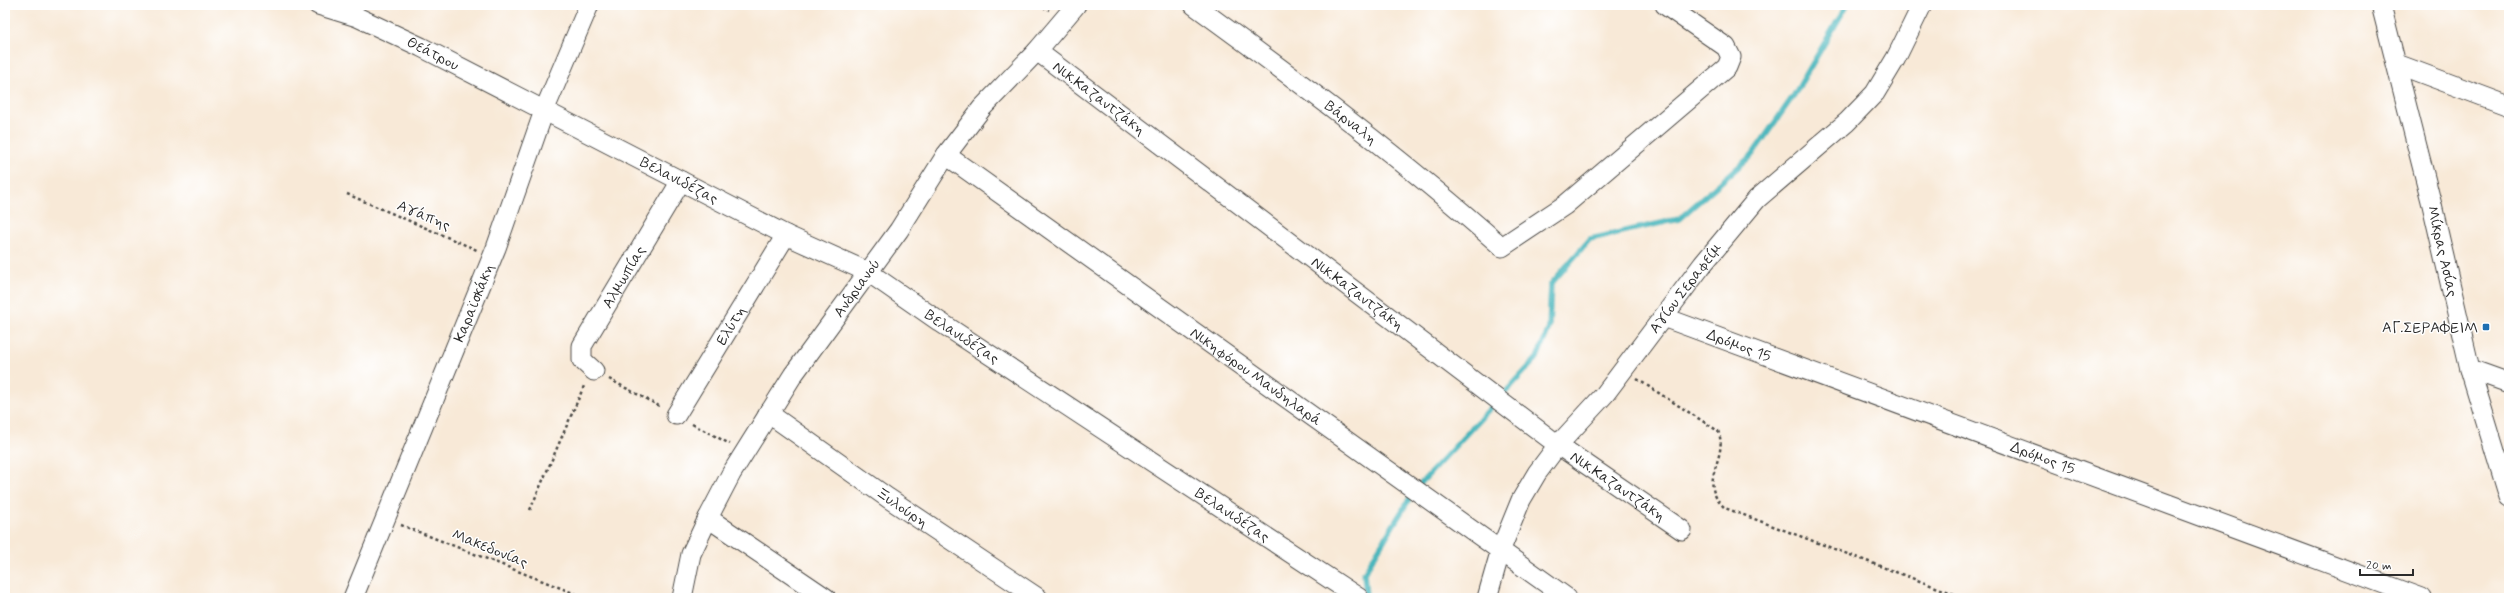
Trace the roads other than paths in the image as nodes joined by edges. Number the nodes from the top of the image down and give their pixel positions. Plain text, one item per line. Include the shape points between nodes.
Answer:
1 (318, 5) edge
2 (589, 5) edge
3 (1076, 5) edge
4 (1194, 5) edge
5 (1665, 5) edge
6 (1922, 5) edge
7 (2381, 5) edge
8 (1037, 51) junction
9 (2397, 64) junction
10 (2509, 106) edge
11 (544, 111) junction
12 (946, 155) junction
13 (681, 181) junction
14 (786, 235) junction
15 (868, 272) junction
16 (1664, 317) junction
17 (2470, 369) junction
18 (594, 371) road end
19 (2509, 383) edge
20 (768, 413) junction
21 (676, 415) road end
22 (1558, 445) junction
23 (2509, 497) edge
24 (708, 518) junction
25 (1682, 530) dead end
26 (1500, 549) junction
27 (353, 598) edge
28 (682, 598) edge
29 (826, 598) edge
30 (1038, 598) edge
31 (1359, 598) edge
32 (1487, 598) edge
33 (1567, 598) edge
34 (2422, 598) edge

1 - 11 street, Θεάτρου via 357,17 414,43
2 - 11 street, Καραϊσκάκη
3 - 8 street, Ανδριανού
4 - 5 street, Βάρναλη via 1343,115 1502,247 1565,205 1727,67 1731,57 1726,47
6 - 16 street, Αγίου Σεραφείμ via 1896,58 1875,93 1847,122 1757,199 1703,264
7 - 9 street, Μίκρας Ασίας
8 - 12 street, Ανδριανού via 982,108
8 - 22 street, Νικ.Καζαντζάκη
9 - 10 street
9 - 17 street, Μίκρας Ασίας
11 - 13 street, Βελανιδέζας
11 - 27 street, Καραϊσκάκη via 492,256
12 - 15 street, Ανδριανού via 899,230
12 - 26 street, Νικηφόρου Μανδηλαρά
13 - 14 street, Βελανιδέζας
13 - 18 street, Αλμωπίας via 582,346 582,360
14 - 15 street, Βελανιδέζας
14 - 21 street, Ελύτη
15 - 20 street, Ανδριανού via 825,329
15 - 31 street, Βελανιδέζας
16 - 22 street, Αγίου Σεραφείμ via 1624,371
16 - 34 street, Δρόμος 15
17 - 19 street
17 - 23 street, Μίκρας Ασίας
20 - 24 street, Ανδριανού
20 - 30 street, Ξυλούρη via 888,498
22 - 25 street, Νικ.Καζαντζάκη
22 - 26 street, Αγίου Σεραφείμ via 1521,500
24 - 28 street, Ανδριανού via 691,554
24 - 29 street
26 - 32 street, Αγίου Σεραφείμ
26 - 33 street, Νικηφόρου Μανδηλαρά

